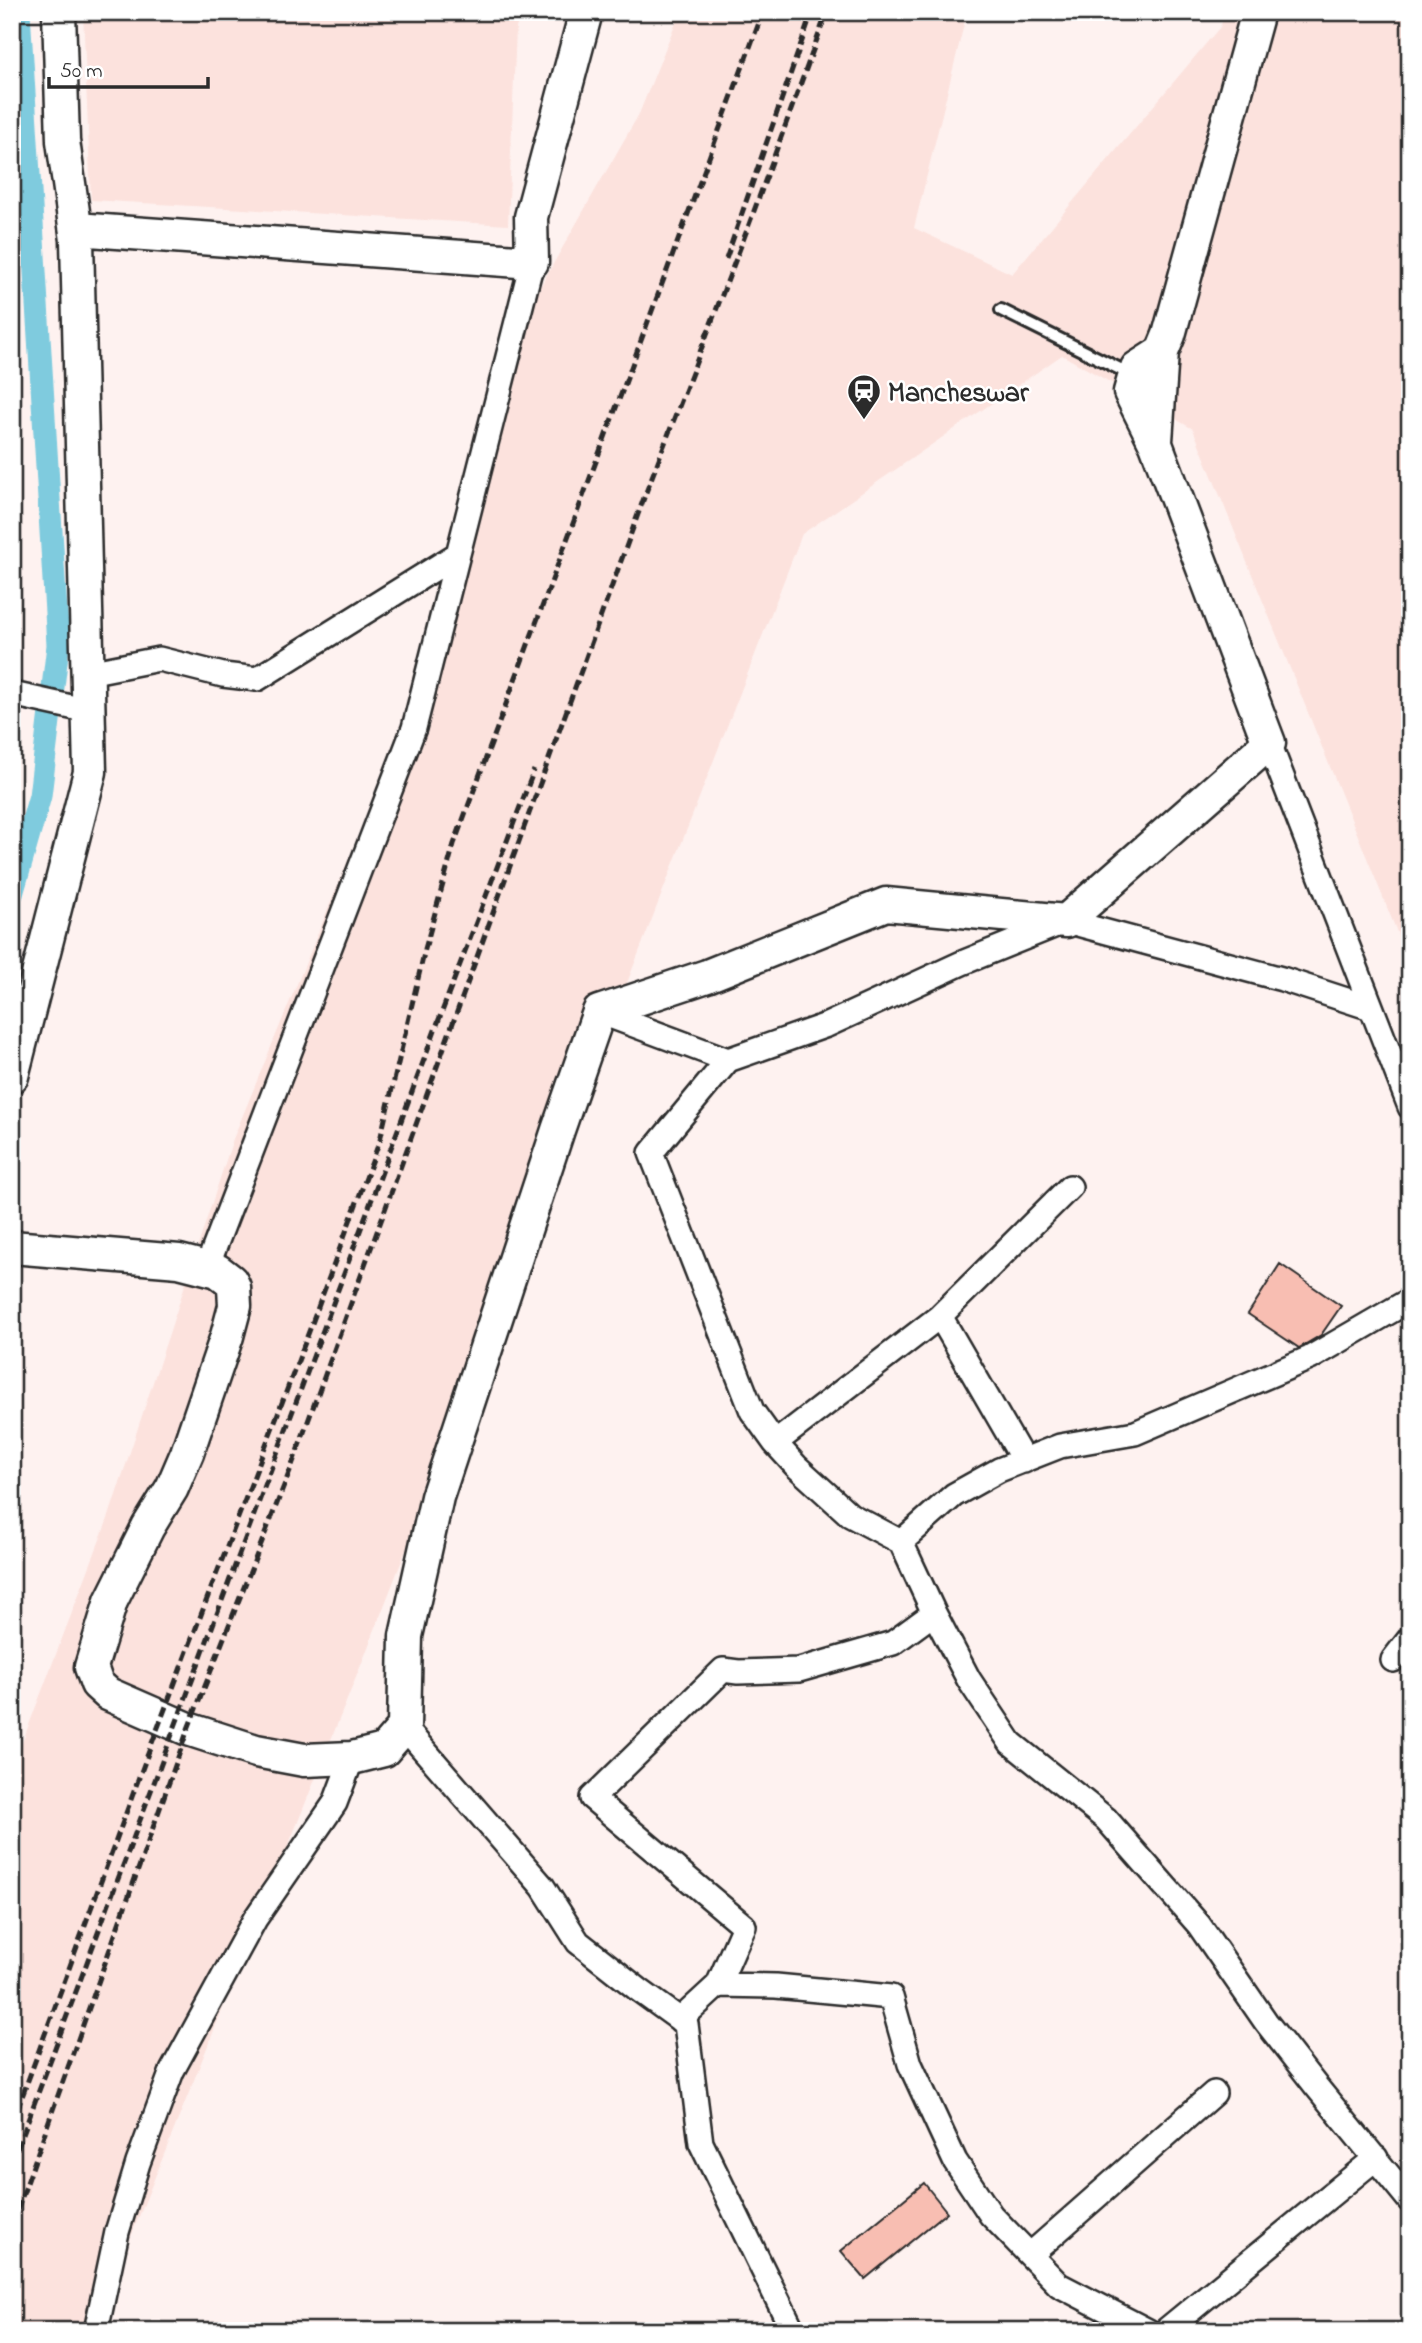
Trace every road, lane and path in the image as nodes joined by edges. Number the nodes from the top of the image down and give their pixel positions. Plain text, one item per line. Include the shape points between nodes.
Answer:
1 (59, 12) edge
2 (586, 12) edge
3 (1258, 12) edge
4 (76, 229) junction
5 (532, 262) junction
6 (1001, 310) dead end
7 (1162, 352) junction
8 (1135, 376) junction
9 (1156, 444) junction
10 (458, 554) junction
11 (88, 673) junction
12 (12, 694) edge
13 (88, 711) junction
14 (1269, 743) junction
15 (1066, 921) junction
16 (1371, 1008) junction
17 (599, 1012) junction
18 (728, 1060) junction
19 (12, 1076) edge
20 (1410, 1107) edge
21 (1070, 1187) dead end
22 (12, 1247) edge
23 (206, 1267) junction
24 (1410, 1300) edge
25 (940, 1316) junction
26 (775, 1443) junction
27 (1024, 1461) junction
28 (901, 1542) junction
29 (934, 1614) junction
30 (1410, 1638) edge
31 (1393, 1660) dead end
32 (404, 1727) junction
33 (352, 1758) junction
34 (718, 1985) junction
35 (680, 2020) junction
36 (1214, 2093) dead end
37 (1376, 2158) junction
38 (1402, 2173) edge
39 (1410, 2201) edge
40 (1030, 2255) junction
41 (96, 2331) edge
42 (793, 2331) edge
43 (1148, 2331) edge
44 (1165, 2331) edge

1 - 4 street via 63,141
2 - 5 street via 531,217
3 - 7 street
4 - 5 street
4 - 11 street
5 - 10 street
6 - 8 lane
7 - 8 street via 1137,368
7 - 9 street
8 - 9 street via 1130,392
9 - 14 street
10 - 11 street via 257,679 223,676 159,659
10 - 23 street via 414,728
11 - 13 street
12 - 13 street
13 - 19 street via 90,772
14 - 15 street
14 - 16 street
15 - 16 street
15 - 17 street via 886,904 707,976
15 - 18 street via 827,1025
16 - 20 street
17 - 18 street
17 - 32 street via 437,1497 406,1636
18 - 26 street via 651,1153 752,1411
21 - 25 street
22 - 23 street
23 - 33 street via 218,1271 234,1287 235,1306 227,1336 177,1477 110,1601 91,1667 97,1685 108,1694 188,1729 256,1751 304,1760
24 - 27 street via 1310,1358 1135,1433 1060,1446
25 - 26 street
25 - 27 street
26 - 28 street via 850,1515
27 - 28 street via 954,1495
28 - 29 street
29 - 34 street via 893,1643 799,1670 723,1670 592,1798 744,1926
29 - 37 street via 969,1680 1011,1743 1115,1828 1199,1926 1283,2043
30 - 31 street
32 - 33 street via 384,1750
32 - 35 street via 543,1887 578,1942
33 - 41 street via 335,1803 255,1919 172,2071 117,2232
34 - 35 street
34 - 40 street via 891,1997 910,2064 955,2161 991,2215
35 - 42 street via 686,2024 701,2143
36 - 40 street
37 - 38 street
37 - 44 street
38 - 39 street
40 - 43 street via 1059,2285

